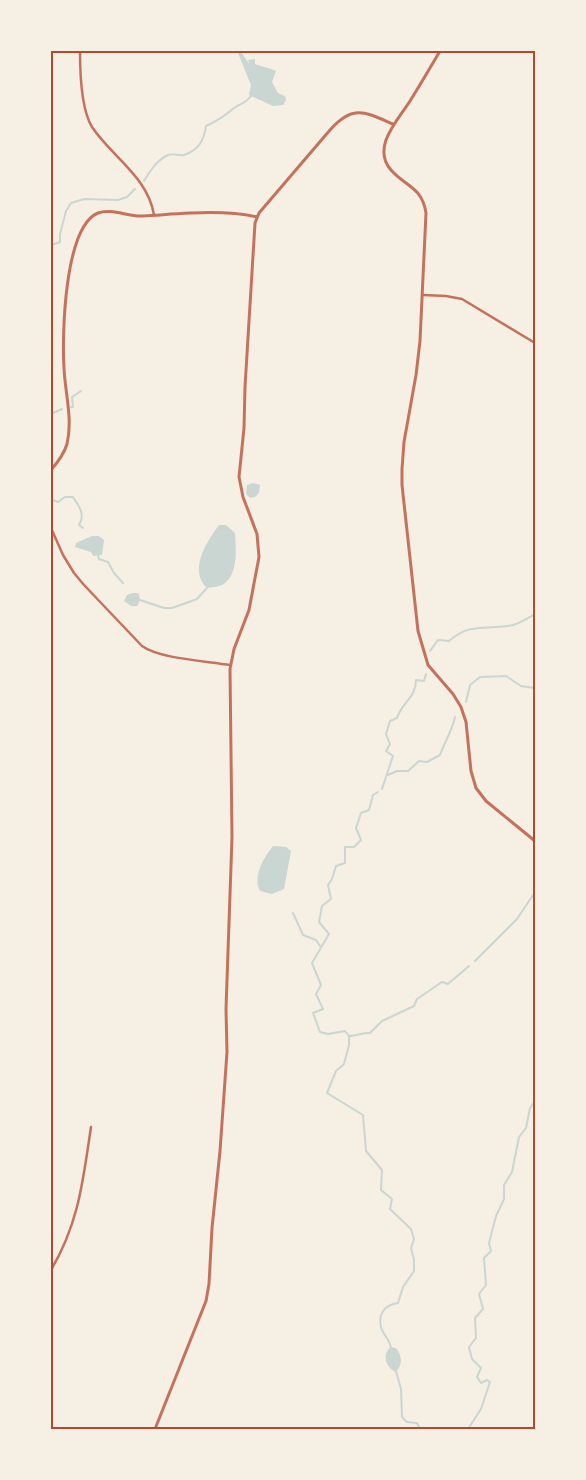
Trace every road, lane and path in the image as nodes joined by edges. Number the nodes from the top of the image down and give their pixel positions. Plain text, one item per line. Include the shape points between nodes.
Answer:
1 (80, 51) edge
2 (440, 51) edge
3 (393, 124) junction
4 (154, 215) junction
5 (257, 217) junction
6 (423, 296) junction
7 (535, 344) edge
8 (51, 470) edge
9 (51, 528) edge
10 (230, 665) junction
11 (535, 841) edge
12 (91, 1127) dead end
13 (51, 1270) edge
14 (155, 1429) edge

1 - 4 street via 89,119 138,180
2 - 3 street
3 - 5 street via 358,113 342,117
3 - 6 street via 386,140 386,160 425,204
4 - 5 street via 186,212
4 - 8 street via 100,212 86,222 78,238 70,265 66,300 64,359 68,438 64,453
5 - 10 street via 240,477 243,497 257,534 259,557 249,610
6 - 7 street via 462,299
6 - 11 street via 419,355 404,442 402,478 418,631 428,665 461,707 476,788 486,801
9 - 10 street via 74,573 142,646 166,655
10 - 14 street via 232,837 226,995 228,1052 209,1284 206,1300
12 - 13 street via 76,1213 64,1249

